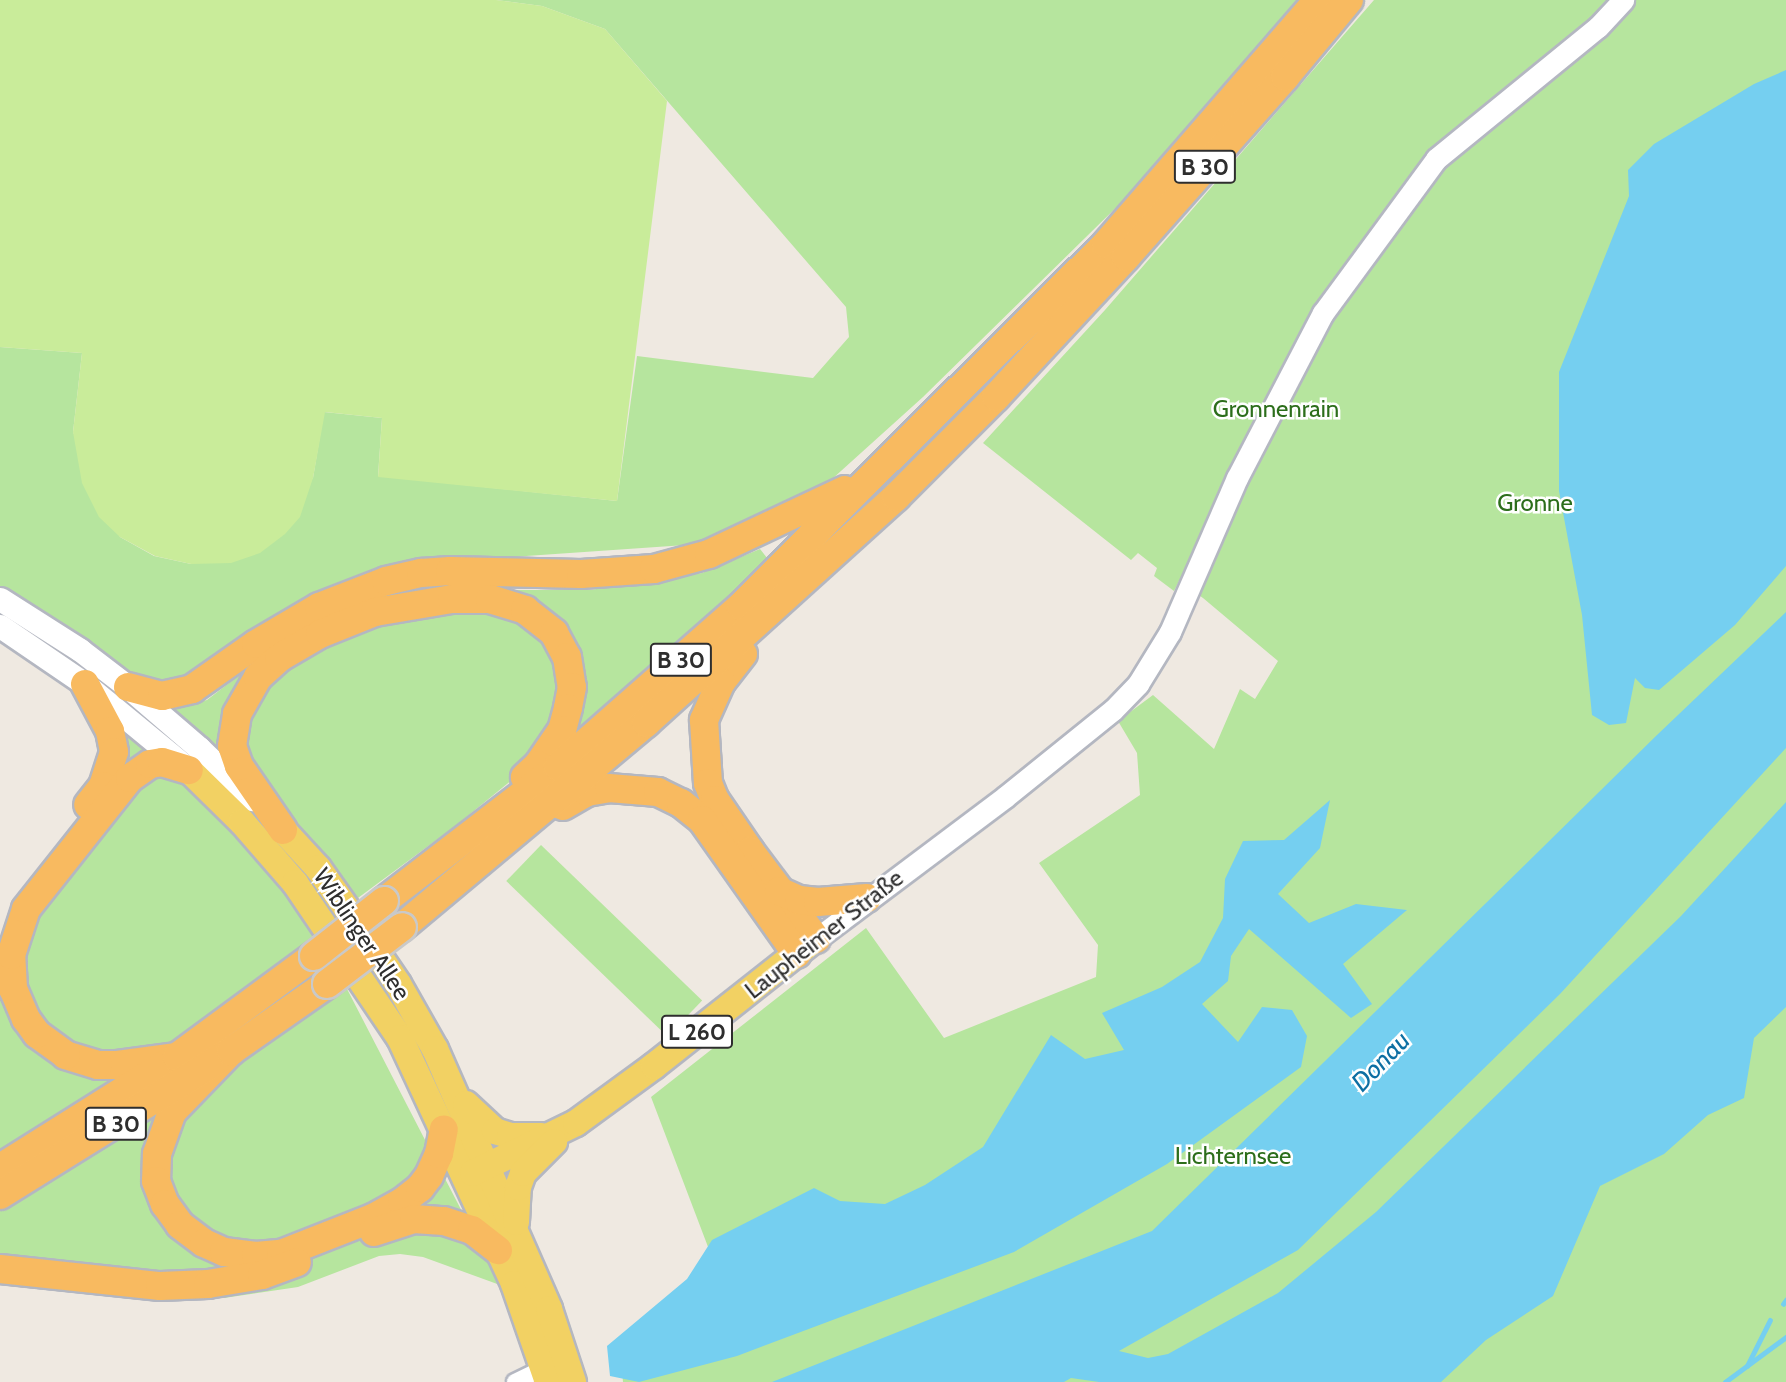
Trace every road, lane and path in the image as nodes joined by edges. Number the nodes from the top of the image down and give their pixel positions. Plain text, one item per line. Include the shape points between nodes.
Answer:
1 (1318, 0) edge
2 (1349, 0) edge
3 (1623, 0) edge
4 (873, 475) junction
5 (0, 599) edge
6 (778, 607) junction
7 (0, 626) edge
8 (85, 684) junction
9 (128, 687) junction
10 (190, 770) junction
11 (283, 830) junction
12 (518, 830) junction
13 (477, 832) junction
14 (779, 891) junction
15 (867, 898) junction
16 (0, 917) edge
17 (806, 946) junction
18 (231, 1051) junction
19 (177, 1057) junction
20 (452, 1084) junction
21 (576, 1123) junction
22 (444, 1129) junction
23 (547, 1136) junction
24 (0, 1168) edge
25 (476, 1171) junction
26 (0, 1195) edge
27 (507, 1251) junction
28 (0, 1269) edge
29 (558, 1373) edge
30 (515, 1382) edge

1 - 4 highway, B 30 via 1106,244
2 - 6 highway, B 30 via 1197,177 996,397
3 - 15 street, Laupheimer Straße via 1598,27 1436,159 1323,313 1237,478 1158,657 1113,710
4 - 9 highway via 732,545 654,569 581,574 450,571 386,581 319,607 192,689 162,696
4 - 13 highway, B 30 via 731,615
5 - 9 main road, Wiblinger Allee / L 260
6 - 12 highway, B 30
6 - 14 highway via 715,692 704,720 703,743 715,800
7 - 8 main road, Wiblinger Allee
8 - 10 main road, Wiblinger Allee
8 - 16 highway via 110,731 111,768 103,786
9 - 11 main road, Wiblinger Allee / L 260
10 - 19 highway via 162,762 150,764 130,778 26,909 11,955 13,989 26,1019 37,1034 66,1055 98,1065
10 - 22 main road, Wiblinger Allee via 295,883 400,1038
11 - 13 highway via 239,766 232,746 237,714 258,677 302,644 375,612 453,599 490,599 525,610 554,633 567,657 572,687 562,730 538,765 500,800
11 - 20 main road, Wiblinger Allee / L 260 via 318,868 398,984
12 - 17 highway via 541,823 587,792 609,788 658,792 702,820
12 - 18 highway, B 30, bridge via 402,927
13 - 19 highway, B 30, bridge
14 - 15 highway via 818,902
14 - 17 highway
15 - 17 street, Laupheimer Straße
17 - 21 main road, Laupheimer Straße / L 260
18 - 22 highway via 172,1112 156,1168 165,1204 180,1225 224,1252 281,1254 402,1202 429,1176
18 - 26 highway, B 30
19 - 24 highway, B 30
20 - 23 main road, L 260 via 472,1112 495,1131 510,1136
20 - 25 main road, Wiblinger Allee
21 - 23 main road, Laupheimer Straße / L 260
21 - 27 main road via 523,1172
22 - 25 main road, Wiblinger Allee
23 - 25 main road, Laupheimer Straße
25 - 27 main road, Wiblinger Allee
27 - 28 highway via 461,1225 426,1218 398,1223 262,1275 208,1284 160,1286
27 - 29 main road, Wiblinger Allee
27 - 29 main road
29 - 30 street

